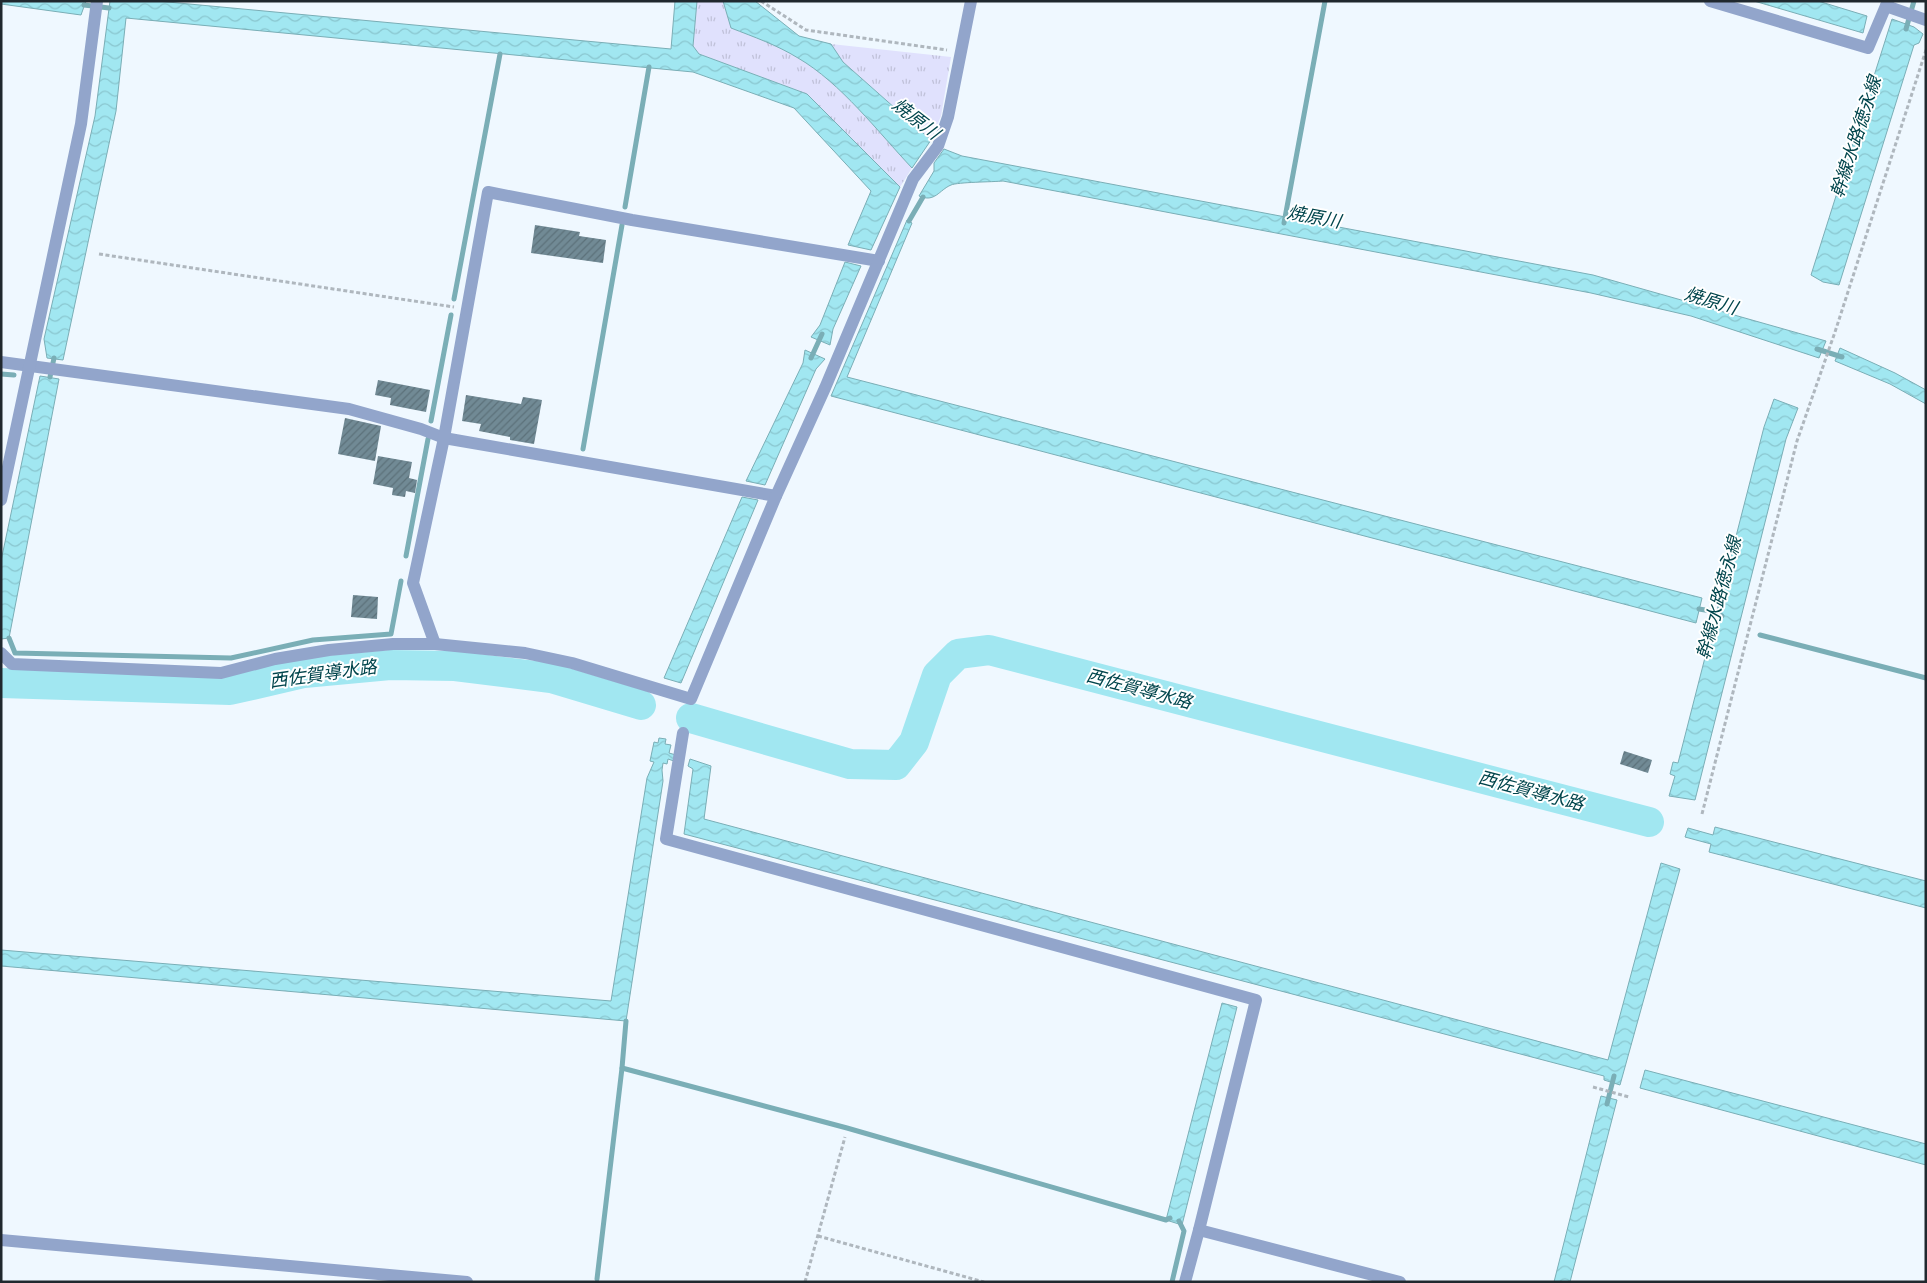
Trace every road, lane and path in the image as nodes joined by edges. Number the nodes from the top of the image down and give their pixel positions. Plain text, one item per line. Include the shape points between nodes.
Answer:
1 (761, 1) edge
2 (971, 1) edge
3 (1710, 1) edge
4 (1887, 4) edge
5 (96, 6) edge
6 (1923, 19) edge
7 (1926, 50) edge
8 (962, 52) junction
9 (99, 254) dead end
10 (879, 261) junction
11 (467, 309) junction
12 (1, 362) edge
13 (29, 365) junction
14 (444, 438) junction
15 (776, 496) junction
16 (1, 500) edge
17 (435, 644) junction
18 (1, 653) edge
19 (683, 733) dead end
20 (1702, 814) dead end
21 (1593, 1087) dead end
22 (1629, 1098) dead end
23 (845, 1137) dead end
24 (1199, 1230) junction
25 (818, 1236) junction
26 (1, 1240) edge
27 (467, 1282) edge
28 (805, 1282) edge
29 (984, 1282) edge
30 (1185, 1282) edge
31 (1400, 1282) edge

1 - 8 path via 806,30
2 - 8 street
3 - 4 street via 1868,48
4 - 6 street
5 - 13 street via 81,124
7 - 20 path via 1797,441
8 - 10 street via 948,117 938,146 913,180
9 - 11 path
10 - 11 street via 632,220 488,192
10 - 15 street
11 - 14 street
12 - 13 street
13 - 14 street via 349,409 421,428
13 - 16 street
14 - 15 street
14 - 17 street via 413,583
15 - 17 street via 691,699 572,663 525,653
17 - 18 street via 329,650 221,673 12,664
19 - 24 street via 666,839 1256,1000
21 - 22 path
23 - 25 path
24 - 30 street
24 - 31 street
25 - 28 path
25 - 29 path
26 - 27 street

